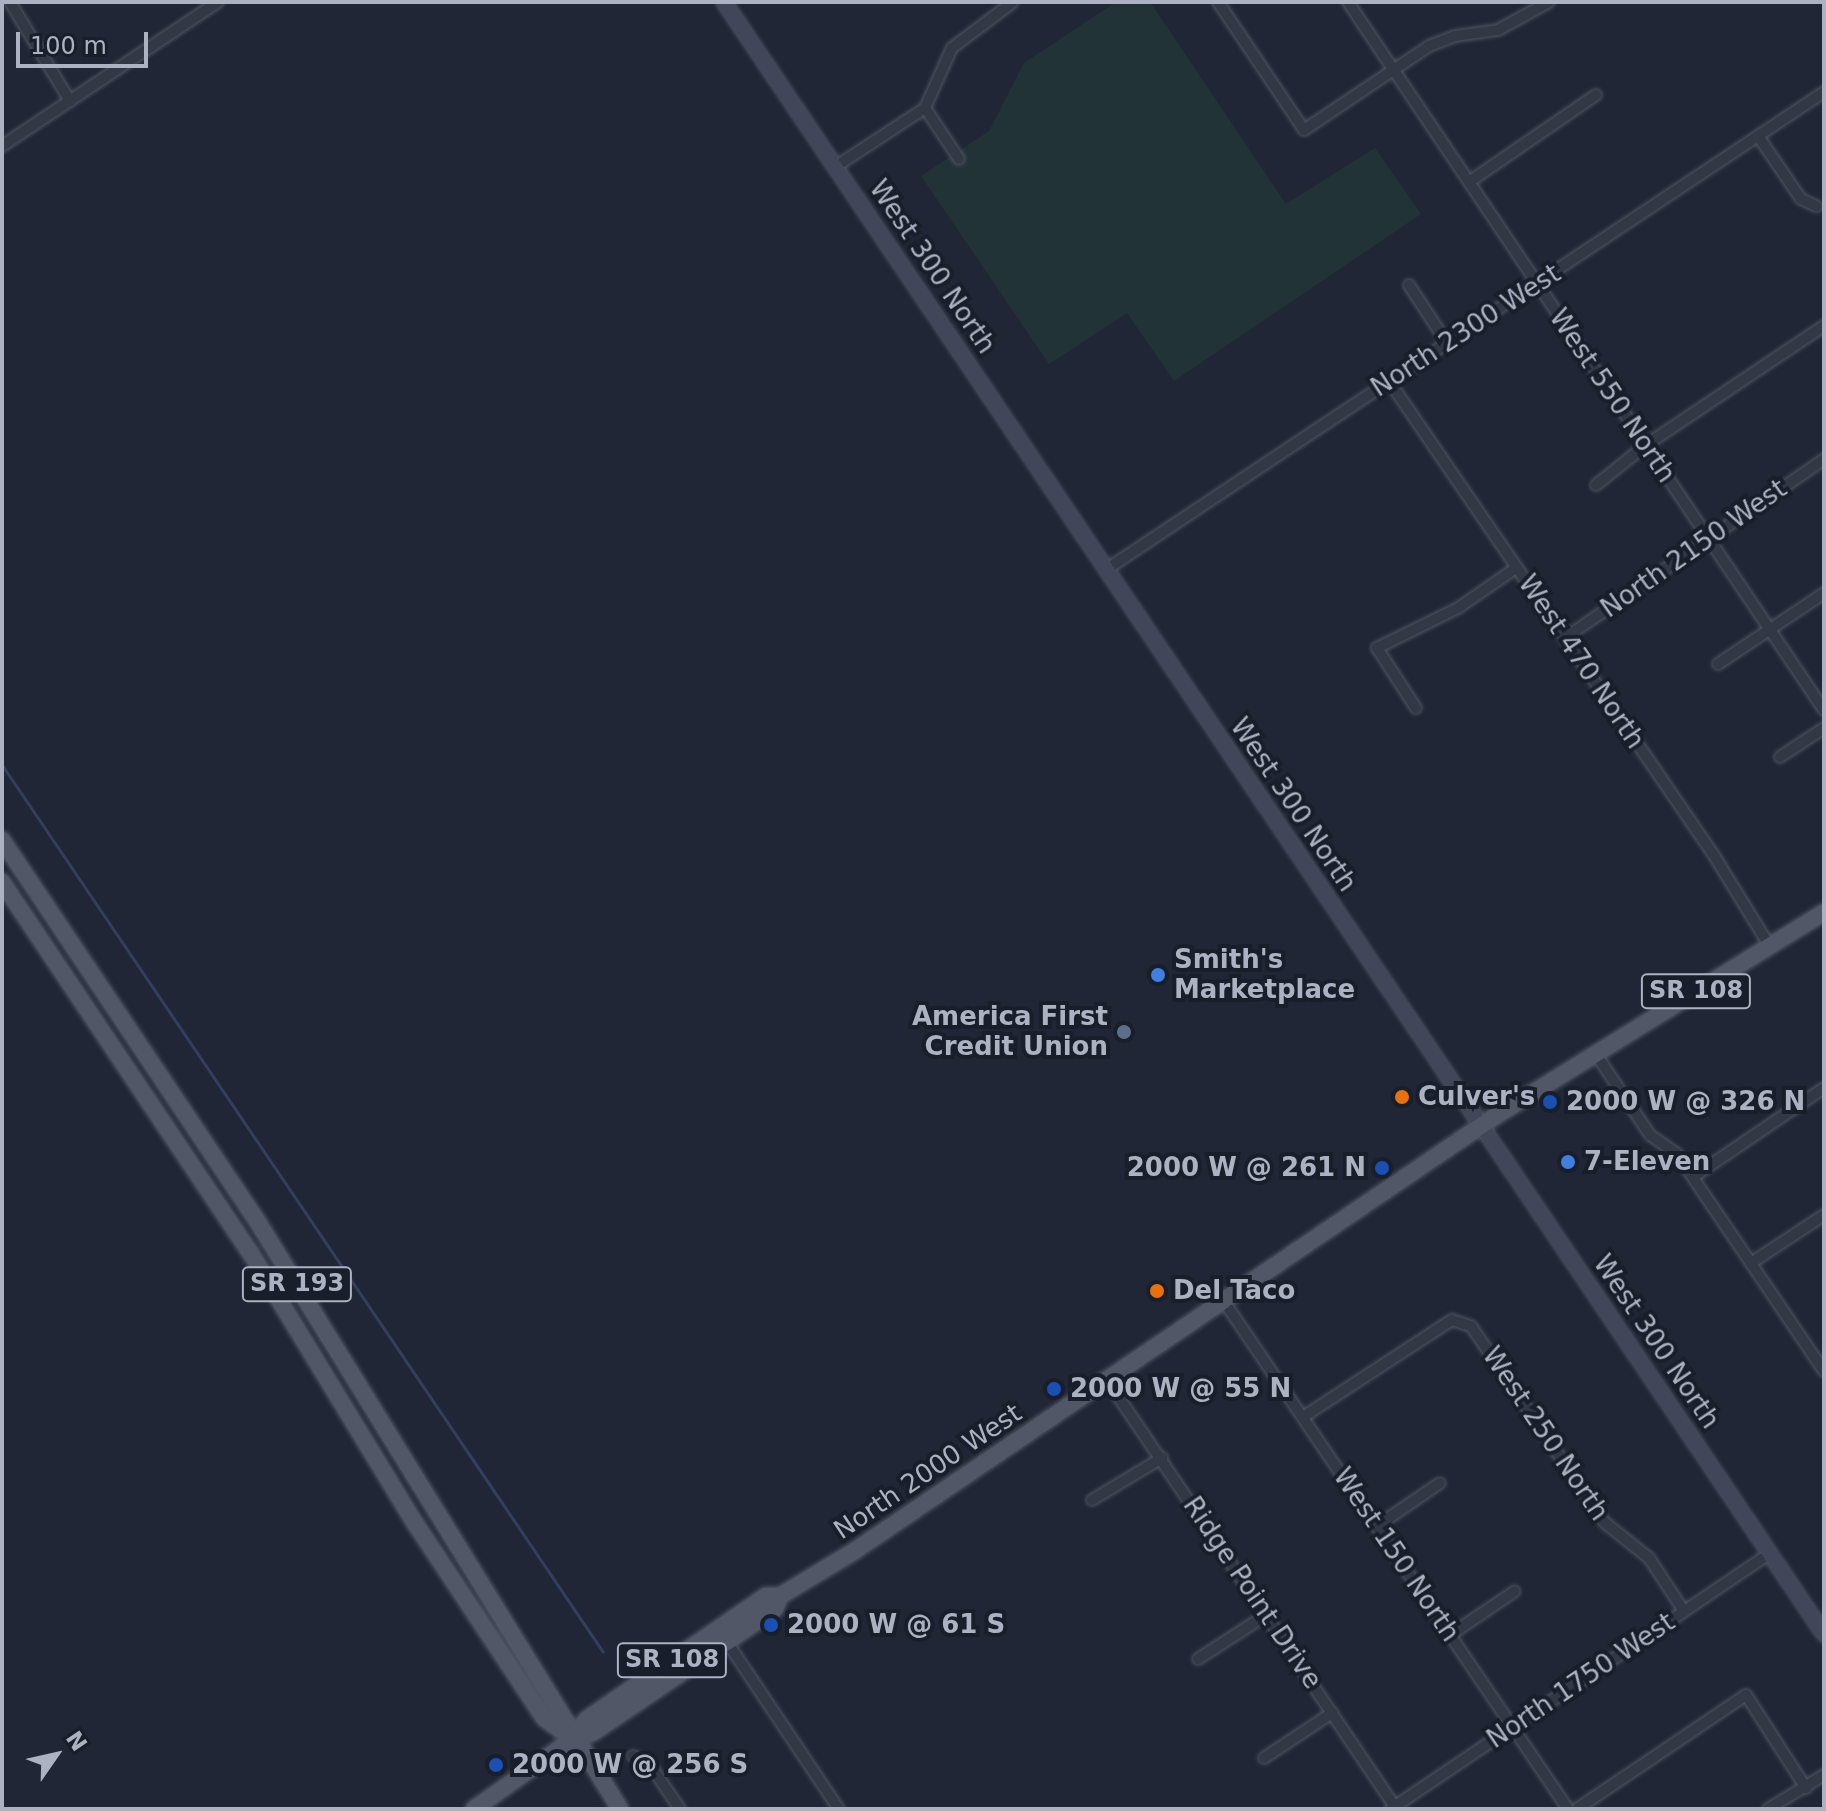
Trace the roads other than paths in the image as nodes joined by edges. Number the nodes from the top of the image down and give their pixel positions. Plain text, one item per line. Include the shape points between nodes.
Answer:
1 (218, 2) edge
2 (724, 2) edge
3 (1013, 2) edge
4 (1218, 2) edge
5 (1348, 2) edge
6 (1549, 2) edge
7 (13, 3) edge
8 (1393, 71) junction
9 (1824, 92) edge
10 (1596, 95) dead end
11 (70, 101) junction
12 (925, 108) junction
13 (1758, 136) junction
14 (2, 146) edge
15 (959, 159) dead end
16 (835, 167) junction
17 (1469, 182) junction
18 (1816, 206) dead end
19 (1537, 284) junction
20 (1409, 285) dead end
21 (1824, 326) edge
22 (1447, 343) junction
23 (1389, 381) junction
24 (1646, 445) junction
25 (1824, 459) edge
26 (1596, 485) dead end
27 (1708, 539) junction
28 (1516, 568) junction
29 (1107, 569) junction
30 (1824, 593) edge
31 (1769, 629) junction
32 (1565, 638) junction
33 (1718, 664) dead end
34 (1416, 708) dead end
35 (1824, 710) edge
36 (1824, 728) edge
37 (1780, 757) dead end
38 (2, 840) edge
39 (2, 882) edge
40 (1824, 912) edge
41 (1769, 945) junction
42 (1595, 1053) junction
43 (1824, 1088) edge
44 (1481, 1127) junction
45 (1693, 1177) junction
46 (1824, 1215) edge
47 (1751, 1263) junction
48 (1223, 1300) junction
49 (1824, 1371) edge
50 (1107, 1380) junction
51 (1303, 1417) junction
52 (1162, 1458) junction
53 (1440, 1483) dead end
54 (1092, 1500) dead end
55 (1377, 1526) junction
56 (1770, 1553) junction
57 (1515, 1591) dead end
58 (780, 1596) junction
59 (1684, 1611) junction
60 (1266, 1615) junction
61 (1824, 1634) edge
62 (1450, 1635) junction
63 (727, 1642) junction
64 (1198, 1659) dead end
65 (1332, 1713) junction
66 (1512, 1727) junction
67 (573, 1739) junction
68 (633, 1756) dead end
69 (1264, 1758) dead end
70 (1824, 1775) edge
71 (1806, 1788) junction
72 (1393, 1808) edge
73 (474, 1809) edge
74 (620, 1809) edge
75 (680, 1809) edge
76 (839, 1809) edge
77 (1568, 1809) edge
78 (1577, 1809) edge
79 (1768, 1809) edge

1 - 11 street
2 - 16 main road, West 300 North
3 - 12 street via 952,48
4 - 8 street via 1304,130
5 - 8 street, West 550 North
6 - 8 street via 1498,30 1429,46
7 - 11 street
8 - 17 street, West 550 North
9 - 13 street, North 2300 West
10 - 17 street
11 - 14 street
12 - 15 street
12 - 16 street
13 - 18 street via 1801,199
13 - 19 street, North 2300 West
16 - 29 main road, West 300 North
17 - 19 street, West 550 North
19 - 22 street, North 2300 West
19 - 24 street, West 550 North
20 - 22 street
21 - 24 street
22 - 23 street, North 2300 West
23 - 28 street, West 470 North
23 - 29 street, North 2300 West
24 - 26 street
24 - 27 street, West 550 North
25 - 27 street, North 2150 West
27 - 31 street, West 550 North
27 - 32 street, North 2150 West
28 - 32 street, West 470 North
28 - 34 street via 1458,608 1377,648
29 - 44 main road, West 300 North
30 - 31 street
31 - 33 street
31 - 35 street, West 550 North
32 - 41 street, West 470 North
36 - 37 street
38 - 67 main road, SR 193 via 259,1224 460,1556 560,1707
39 - 67 main road, SR 193 via 243,1241 415,1523 544,1718
40 - 41 main road, North 2000 West / SR 108
41 - 42 main road, North 2000 West / SR 108
42 - 44 main road, North 2000 West / SR 108
42 - 45 street via 1650,1135 1677,1154
43 - 45 street
44 - 48 main road, North 2000 West / SR 108
44 - 56 main road, West 300 North
45 - 47 street
46 - 47 street
47 - 49 street
48 - 50 main road, North 2000 West / SR 108
48 - 51 street, West 150 North
50 - 52 street, Ridge Point Drive
50 - 58 main road, North 2000 West / SR 108
51 - 55 street, West 150 North
51 - 59 street, West 250 North via 1452,1320 1471,1326 1604,1522 1649,1558
52 - 54 street
52 - 60 street, Ridge Point Drive
53 - 55 street
55 - 62 street, West 150 North
56 - 59 street, North 1750 West
56 - 61 main road, West 300 North
57 - 62 street
58 - 63 main road, North 2000 West / SR 108 via 775,1609
58 - 67 main road, North 2000 West / SR 108 via 766,1596 617,1698 587,1719
59 - 66 street, North 1750 West
60 - 64 street
60 - 65 street, Ridge Point Drive
62 - 66 street, West 150 North
63 - 67 main road, North 2000 West / SR 108 via 594,1732
63 - 76 street
65 - 69 street
65 - 72 street, Ridge Point Drive
66 - 72 street, North 1750 West
66 - 77 street, West 150 North
67 - 73 main road, North 2000 West / SR 108
67 - 74 main road, SR 193
68 - 75 street via 650,1765
70 - 71 street
71 - 78 street via 1746,1695
71 - 79 street

